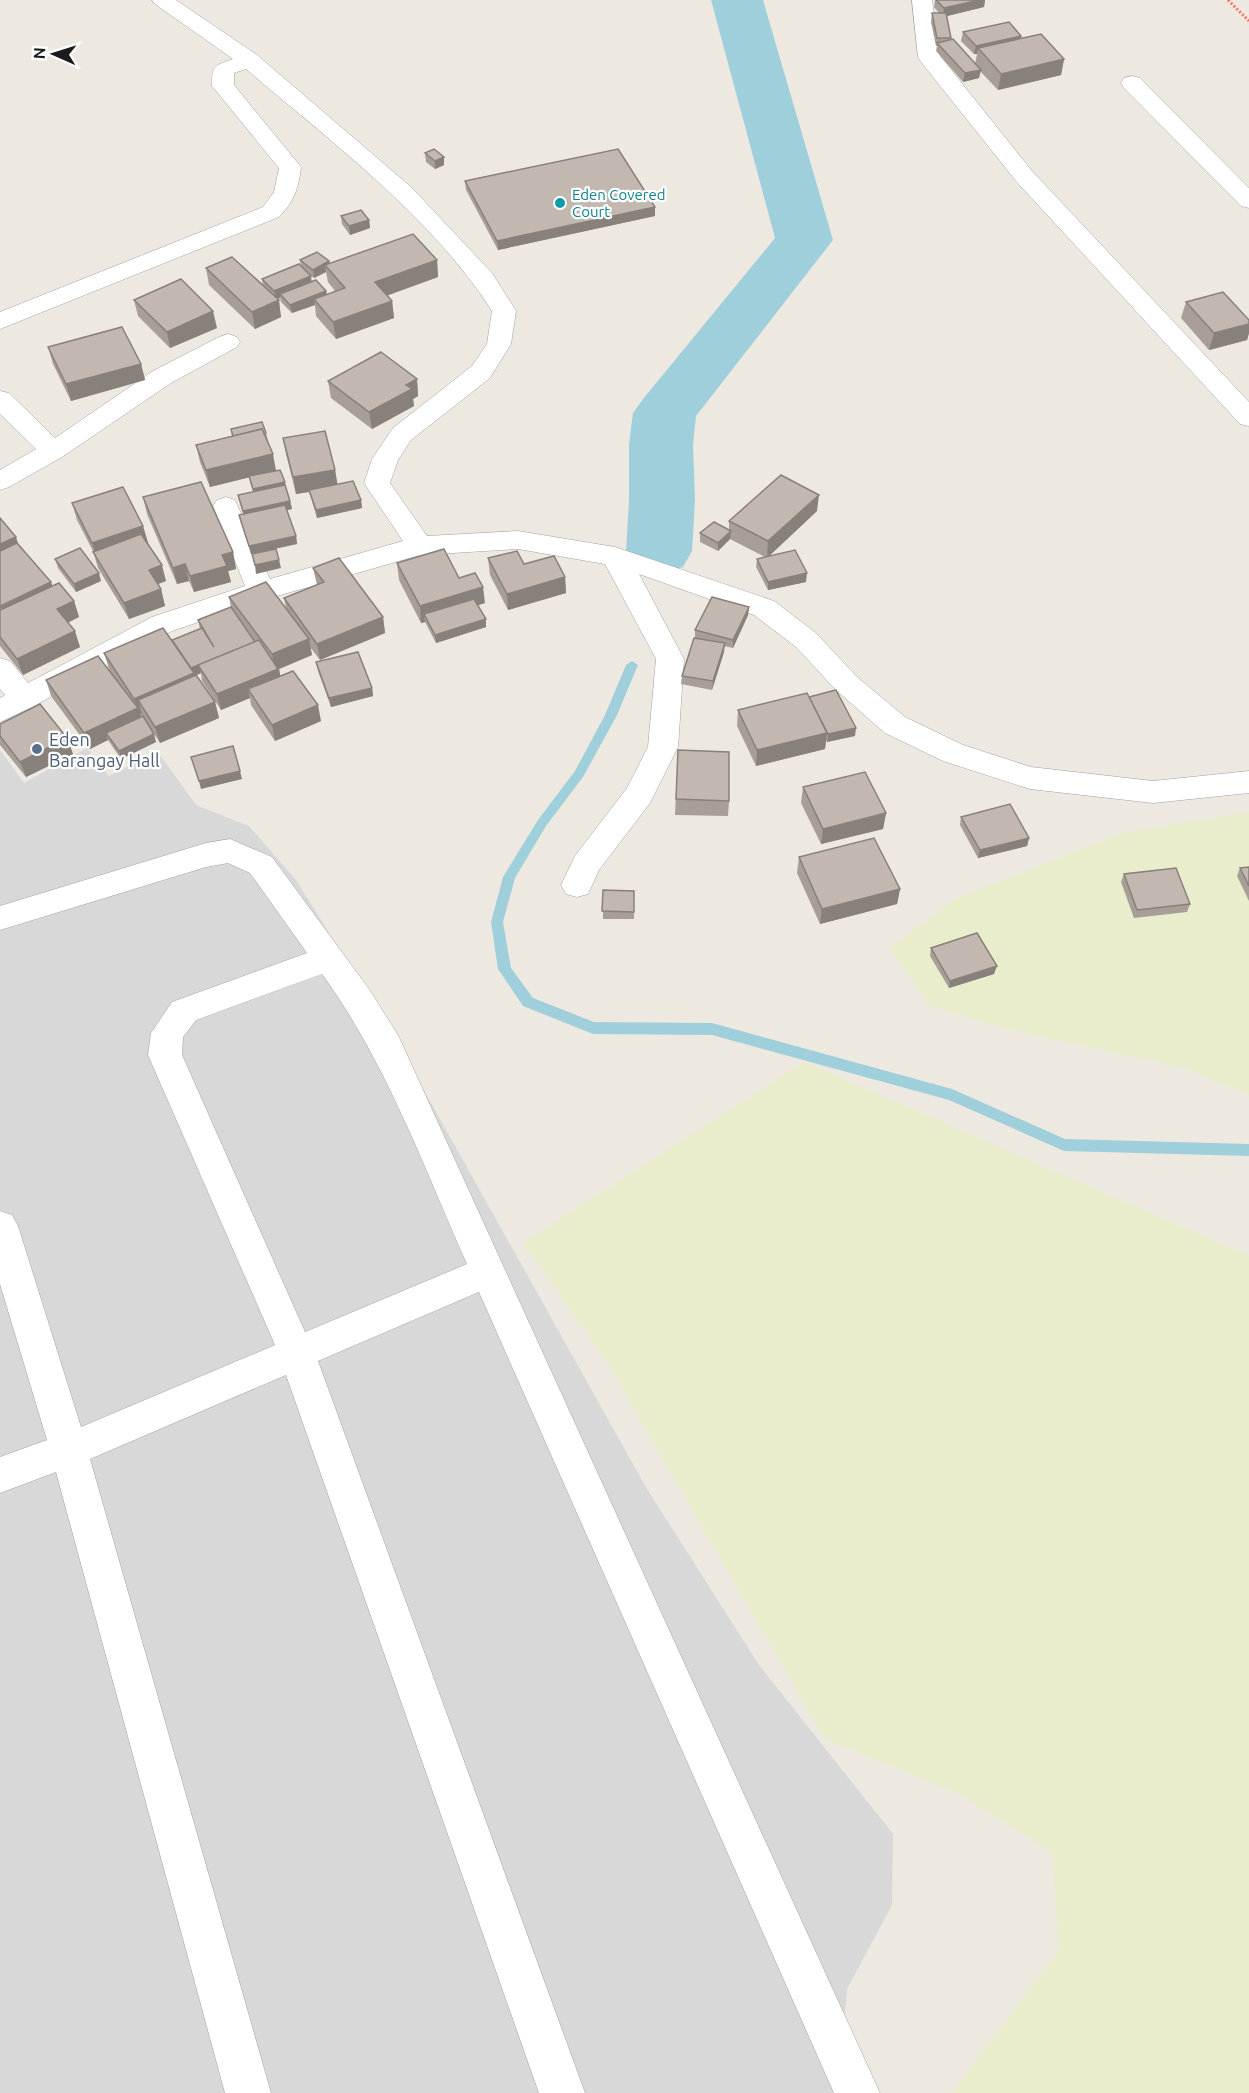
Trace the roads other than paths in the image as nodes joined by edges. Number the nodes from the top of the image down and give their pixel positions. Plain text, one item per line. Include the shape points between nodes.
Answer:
1 (162, 0) edge
2 (922, 0) edge
3 (249, 60) junction
4 (1132, 83) dead end
5 (1249, 201) edge
6 (0, 321) edge
7 (228, 342) dead end
8 (0, 399) edge
9 (1249, 418) edge
10 (53, 451) junction
11 (0, 481) edge
12 (226, 506) dead end
13 (420, 546) junction
14 (615, 556) junction
15 (261, 591) junction
16 (0, 668) edge
17 (12, 705) edge
18 (1249, 782) edge
19 (577, 885) dead end
20 (0, 918) edge
21 (329, 958) junction
22 (0, 1226) edge
23 (489, 1271) junction
24 (297, 1354) junction
25 (69, 1450) junction
26 (0, 1475) edge
27 (248, 2093) edge
28 (562, 2093) edge
29 (857, 2093) edge

1 - 3 street
2 - 9 street via 928,57 1024,176
3 - 6 street via 223,70 223,86 290,167 282,201 271,212
3 - 13 street via 403,192 483,278 504,310 499,344 482,372 402,434 385,459 377,483
4 - 5 street
7 - 10 street via 162,377
8 - 10 street
10 - 11 street
12 - 15 street
13 - 14 street via 518,540
13 - 15 street
14 - 18 street via 764,608 806,640 846,683 896,725 953,753 1030,778 1153,792
14 - 19 street via 670,659 663,747 639,795 586,864
15 - 17 street via 162,624
16 - 17 street
20 - 21 street via 230,851 261,865
21 - 23 street via 386,1045
21 - 24 street via 184,1011 167,1033 165,1055
22 - 25 street
23 - 24 street
23 - 29 street
24 - 25 street
24 - 28 street
25 - 26 street
25 - 27 street

